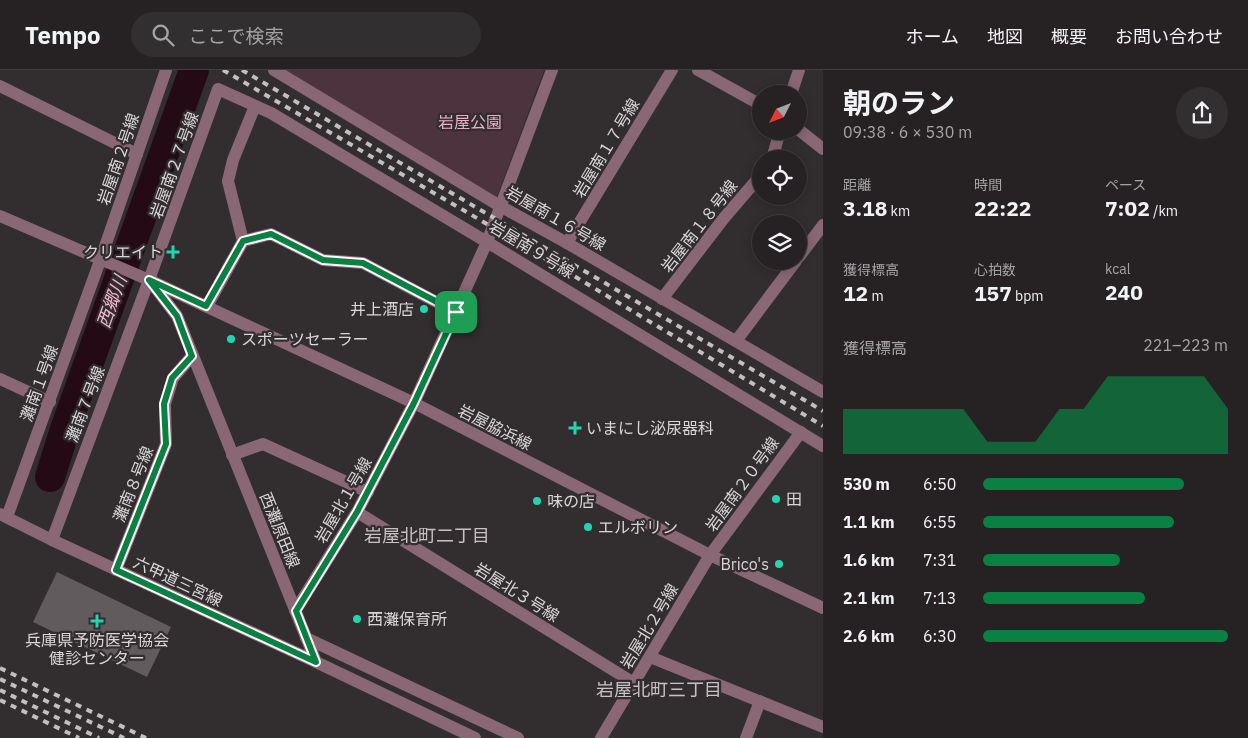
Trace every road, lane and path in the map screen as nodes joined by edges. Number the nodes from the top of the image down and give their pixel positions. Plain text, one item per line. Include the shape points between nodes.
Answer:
1 (166, 70) edge
2 (274, 70) edge
3 (552, 70) edge
4 (672, 70) edge
5 (698, 70) edge
6 (799, 70) edge
7 (794, 85) edge
8 (0, 86) edge
9 (218, 89) joint
10 (752, 100) edge
11 (255, 106) junction
12 (808, 137) edge
13 (823, 149) edge
14 (138, 154) junction
15 (752, 185) edge
16 (500, 206) junction
17 (0, 216) edge
18 (823, 225) edge
19 (243, 241) junction
20 (487, 242) junction
21 (567, 243) junction
22 (807, 246) edge
23 (101, 258) junction
24 (789, 270) edge
25 (149, 280) junction
26 (662, 299) junction
27 (206, 306) junction
28 (456, 312) junction
29 (736, 341) junction
30 (192, 356) junction
31 (0, 379) edge
32 (823, 392) edge
33 (50, 402) junction
34 (414, 403) junction
35 (801, 432) junction
36 (823, 446) edge
37 (232, 455) junction
38 (368, 492) junction
39 (357, 512) junction
40 (4, 516) edge
41 (52, 540) junction
42 (710, 555) junction
43 (116, 570) junction
44 (823, 608) edge
45 (296, 611) junction
46 (306, 638) junction
47 (650, 656) junction
48 (316, 662) junction
49 (634, 683) junction
50 (760, 701) junction
51 (823, 727) edge
52 (475, 738) edge
53 (518, 738) edge
54 (602, 738) edge
55 (746, 738) edge

1 - 14 street, 岩屋南２号線
2 - 16 street, 岩屋南１６号線
3 - 16 street, 岩屋北１号線
4 - 21 street, 岩屋南１７号線
5 - 10 street
6 - 7 street
8 - 14 street
9 - 11 street, 岩屋南９号線
9 - 25 street, 岩屋南２７号線
11 - 19 street via 228,180
11 - 20 street, 岩屋南９号線
12 - 13 street
14 - 23 street, 岩屋南２号線
15 - 26 street, 岩屋南１８号線
16 - 20 street, 岩屋北１号線
16 - 21 street, 岩屋南１６号線
17 - 23 street
18 - 22 street
19 - 27 street
19 - 28 street via 271,234 323,260 363,263
20 - 28 street, 岩屋北１号線
20 - 35 street, 岩屋南９号線
21 - 26 street, 岩屋南１６号線
23 - 25 street, 岩屋脇浜線
23 - 33 street, 灘南１号線
24 - 29 street
25 - 27 street, 岩屋脇浜線
25 - 30 street, 西灘原田線 via 177,316
25 - 41 street, 灘南７号線
26 - 29 street, 岩屋南１６号線
27 - 34 street, 岩屋脇浜線
28 - 34 street, 岩屋北１号線
29 - 32 street, 岩屋南１６号線
30 - 37 street, 西灘原田線
30 - 43 street, 灘南８号線 via 172,378 164,404 166,444
31 - 33 street
33 - 40 street, 灘南１号線
34 - 38 street, 岩屋北１号線
34 - 42 street, 岩屋脇浜線
35 - 36 street, 岩屋南９号線
35 - 42 street, 岩屋南２０号線
37 - 38 street via 263,444
37 - 45 street, 西灘原田線
38 - 39 street, 岩屋北１号線
39 - 45 street, 岩屋北１号線
39 - 49 street, 岩屋北３号線
40 - 41 street, 六甲道三宮線
41 - 43 street, 六甲道三宮線
42 - 44 street, 岩屋脇浜線
42 - 47 street, 岩屋北２号線
43 - 48 street, 六甲道三宮線
45 - 46 street, 西灘原田線
46 - 48 street, 西灘原田線
46 - 53 street
47 - 49 street, 岩屋北２号線
47 - 50 street
48 - 52 street
49 - 54 street, 岩屋北２号線
50 - 51 street
50 - 55 street

